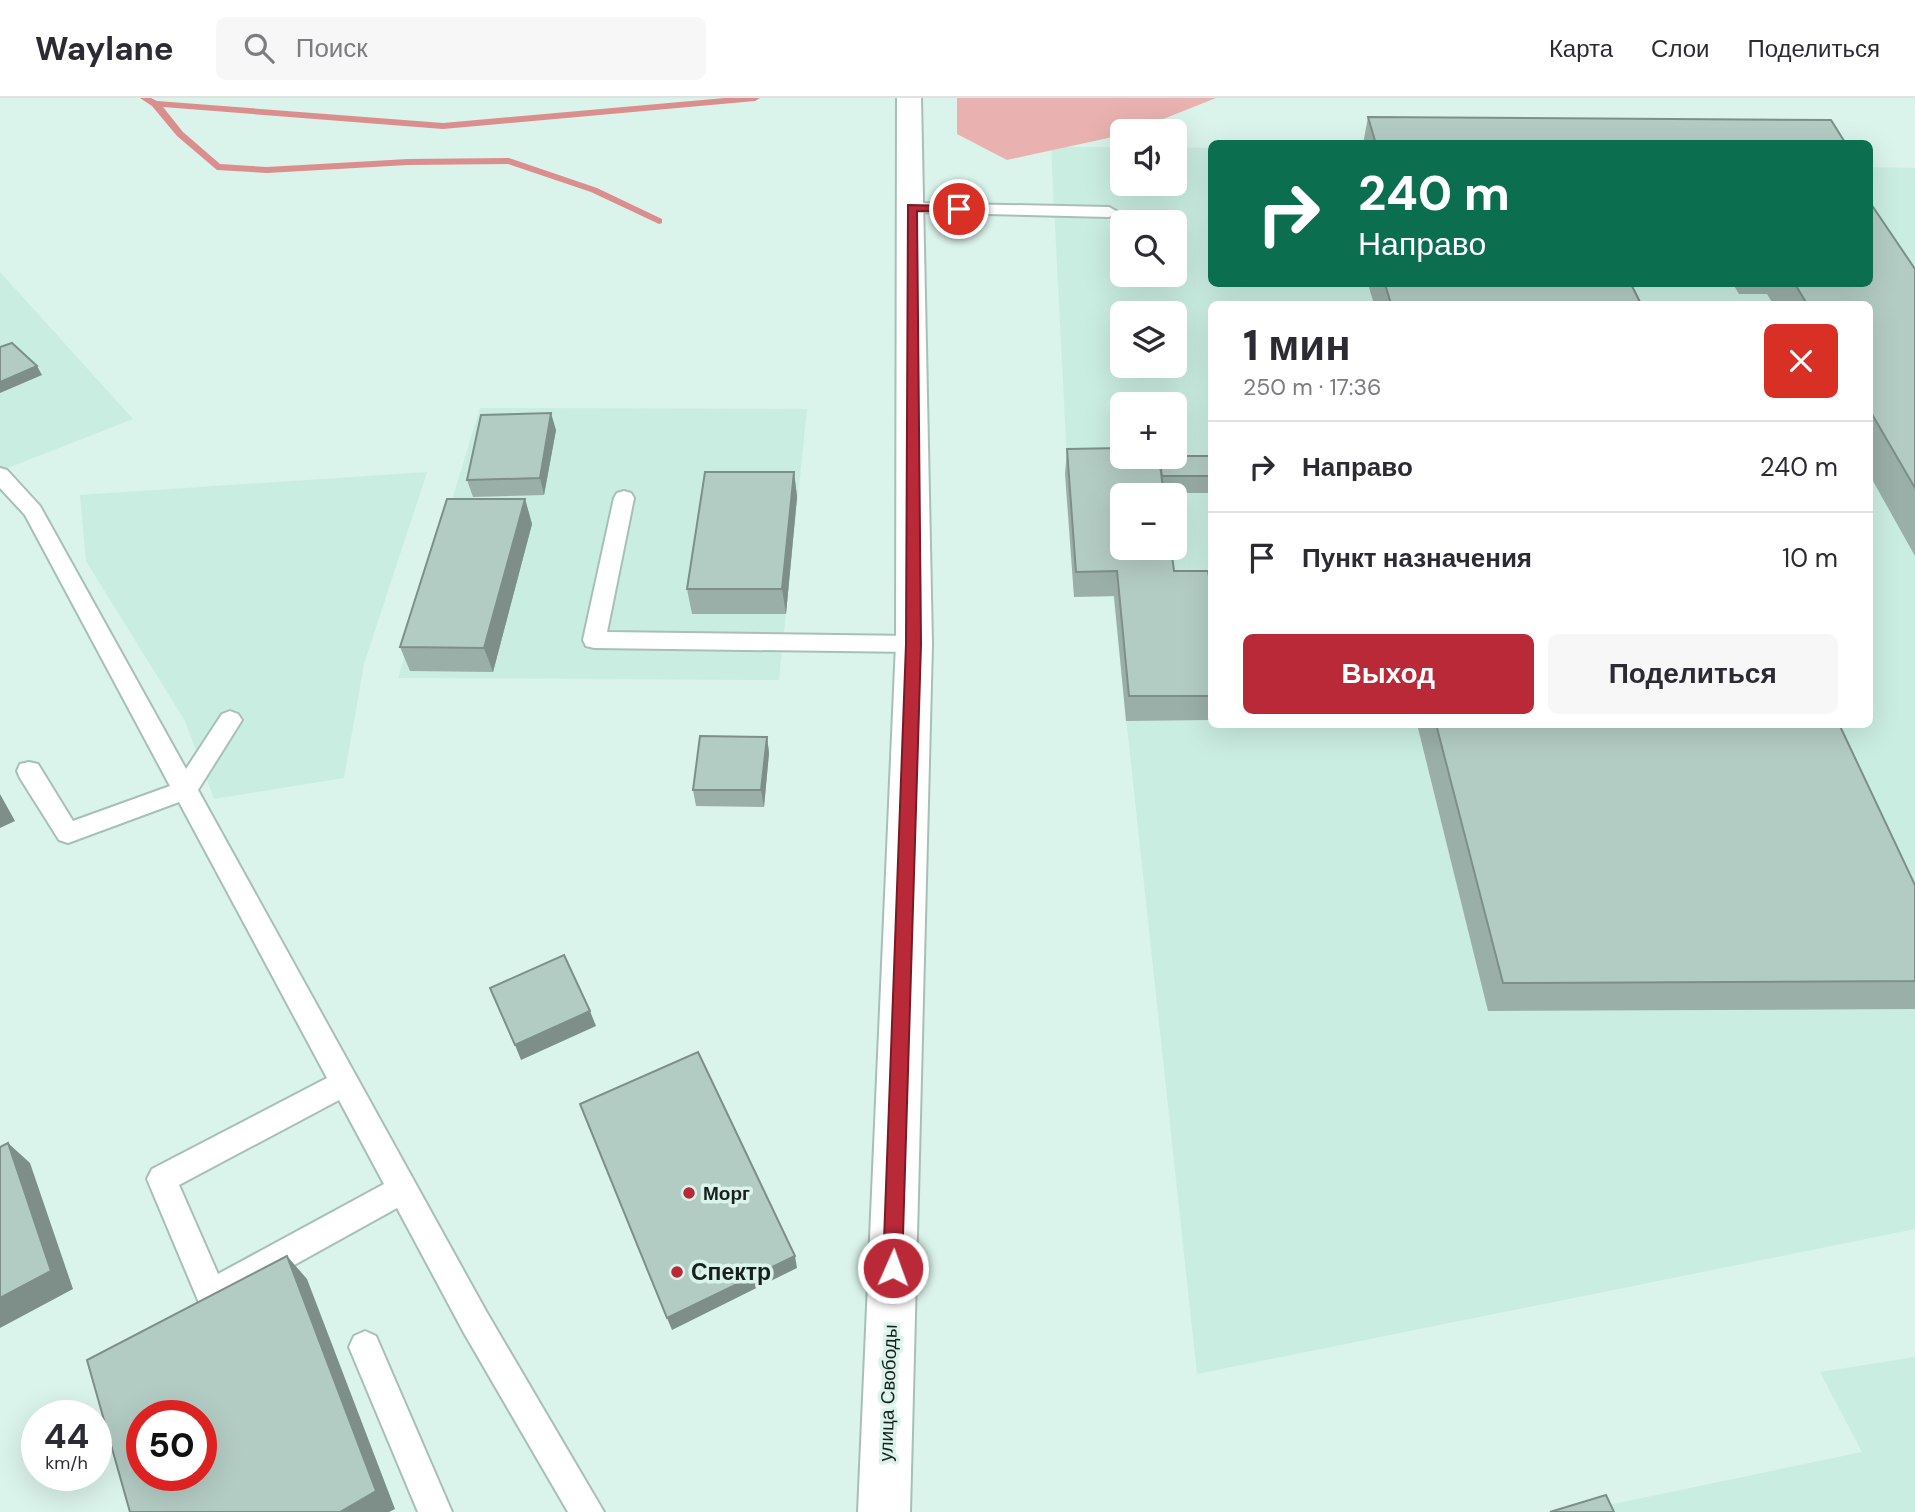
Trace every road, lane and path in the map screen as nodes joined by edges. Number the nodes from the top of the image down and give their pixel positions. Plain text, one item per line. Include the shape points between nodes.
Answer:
1 (909, 98) edge
2 (912, 208) junction
3 (1109, 212) dead end
4 (0, 475) edge
5 (624, 498) dead end
6 (914, 644) junction
7 (230, 720) dead end
8 (29, 771) dead end
9 (185, 790) junction
10 (345, 1083) junction
11 (402, 1190) junction
12 (365, 1347) dead end
13 (435, 1512) edge
14 (587, 1512) edge
15 (884, 1512) edge

1 - 2 main road, улица Свободы
2 - 3 lane
2 - 6 main road, улица Свободы
4 - 9 lane via 33,511
5 - 6 lane via 594,640
6 - 15 main road, улица Свободы
7 - 9 lane
8 - 9 lane via 68,833
9 - 10 lane
10 - 11 lane
10 - 11 lane via 162,1179 211,1294
11 - 14 lane
12 - 13 lane

